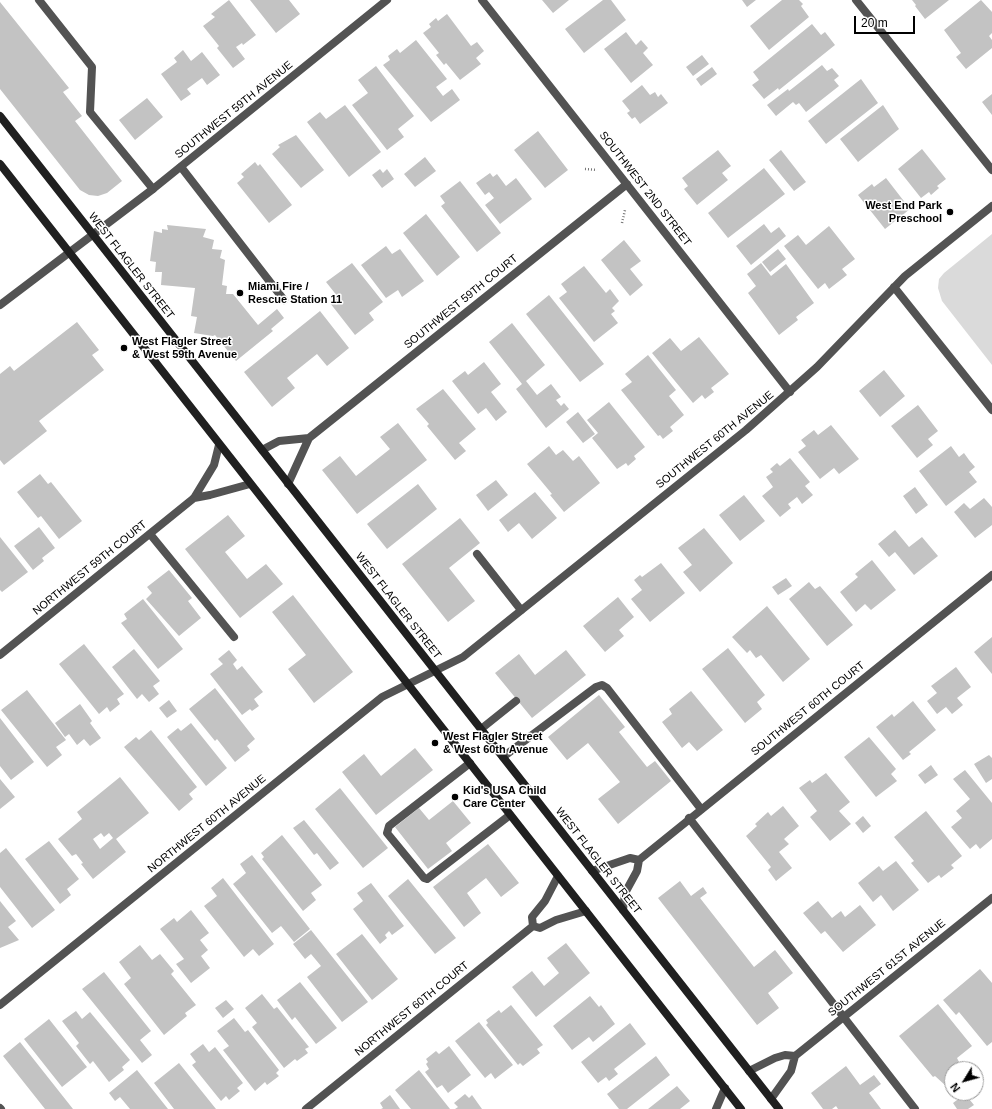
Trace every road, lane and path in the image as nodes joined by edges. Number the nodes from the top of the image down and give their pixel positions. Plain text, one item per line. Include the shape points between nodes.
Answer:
1 (38, 0) edge
2 (387, 0) edge
3 (482, 0) edge
4 (856, 0) edge
5 (0, 116) edge
6 (0, 164) edge
7 (181, 167) junction
8 (585, 169) dead end
9 (598, 170) dead end
10 (992, 170) edge
11 (627, 184) junction
12 (153, 189) junction
13 (992, 206) edge
14 (625, 210) dead end
15 (622, 223) dead end
16 (93, 235) junction
17 (70, 252) junction
18 (894, 287) junction
19 (284, 300) dead end
20 (0, 305) edge
21 (790, 392) junction
22 (992, 410) edge
23 (309, 438) junction
24 (220, 445) junction
25 (262, 450) junction
26 (250, 484) junction
27 (288, 484) junction
28 (194, 498) junction
29 (150, 534) junction
30 (476, 554) dead end
31 (992, 575) edge
32 (521, 610) junction
33 (234, 637) dead end
34 (0, 655) edge
35 (436, 671) junction
36 (408, 684) junction
37 (516, 701) dead end
38 (481, 729) junction
39 (503, 757) junction
40 (470, 763) junction
41 (701, 809) junction
42 (510, 815) junction
43 (689, 818) junction
44 (639, 860) junction
45 (592, 871) junction
46 (558, 876) junction
47 (992, 898) edge
48 (622, 910) junction
49 (586, 911) junction
50 (533, 926) junction
51 (0, 1005) edge
52 (844, 1017) junction
53 (795, 1056) junction
54 (749, 1071) junction
55 (725, 1088) junction
56 (771, 1099) junction
57 (306, 1109) edge
58 (716, 1109) edge
59 (741, 1109) edge
60 (779, 1109) edge
61 (915, 1109) edge

1 - 12 street via 92,67 90,112
2 - 7 street, SOUTHWEST 59TH AVENUE
3 - 11 street, SOUTHWEST 2ND STREET
4 - 10 street
5 - 16 main road, WEST FLAGLER STREET
6 - 17 main road
7 - 12 street, SOUTHWEST 59TH AVENUE
7 - 19 street
8 - 9 path
11 - 21 street, SOUTHWEST 2ND STREET
11 - 23 street, SOUTHWEST 59TH COURT
12 - 16 street, SOUTHWEST 59TH AVENUE
13 - 18 street, SOUTHWEST 60TH AVENUE
14 - 15 path
16 - 17 street, SOUTHWEST 59TH AVENUE
16 - 25 main road, WEST FLAGLER STREET
17 - 20 street, SOUTHWEST 59TH AVENUE
17 - 24 main road
18 - 21 street, SOUTHWEST 60TH AVENUE
18 - 22 street
21 - 32 street, SOUTHWEST 60TH AVENUE
23 - 25 street via 279,441
23 - 27 street, SOUTHWEST 59TH COURT
24 - 26 main road
24 - 28 street, NORTHWEST 59TH COURT via 214,465
25 - 27 main road, WEST FLAGLER STREET
26 - 28 street
26 - 36 main road
27 - 35 main road, WEST FLAGLER STREET
28 - 29 street, NORTHWEST 59TH COURT
29 - 33 street
29 - 34 street, NORTHWEST 59TH COURT
30 - 32 street
31 - 41 street, SOUTHWEST 60TH COURT
32 - 35 street, SOUTHWEST 60TH AVENUE via 463,658
35 - 36 street, NORTHWEST 60TH AVENUE
35 - 38 main road, WEST FLAGLER STREET
36 - 40 main road
36 - 51 street, NORTHWEST 60TH AVENUE via 382,697
37 - 38 street
38 - 39 main road, WEST FLAGLER STREET
39 - 41 street via 602,685 608,688
39 - 45 main road, WEST FLAGLER STREET
40 - 42 main road
40 - 42 street via 389,826 387,833 427,879
41 - 43 street, SOUTHWEST 60TH COURT
42 - 46 main road
43 - 44 street, SOUTHWEST 60TH COURT
43 - 52 street
44 - 45 street via 630,858
44 - 48 street via 637,871 625,893
45 - 48 main road, WEST FLAGLER STREET
46 - 49 main road
46 - 50 street via 545,901 532,917
47 - 52 street, SOUTHWEST 61ST AVENUE
48 - 54 main road, WEST FLAGLER STREET
49 - 50 street, NORTHWEST 60TH COURT via 540,928
49 - 55 main road
50 - 57 street, NORTHWEST 60TH COURT
52 - 53 street, SOUTHWEST 61ST AVENUE
52 - 61 street
53 - 54 street via 775,1058
53 - 56 street via 791,1071
54 - 56 main road, WEST FLAGLER STREET
55 - 58 street
55 - 59 main road
56 - 60 main road, WEST FLAGLER STREET

